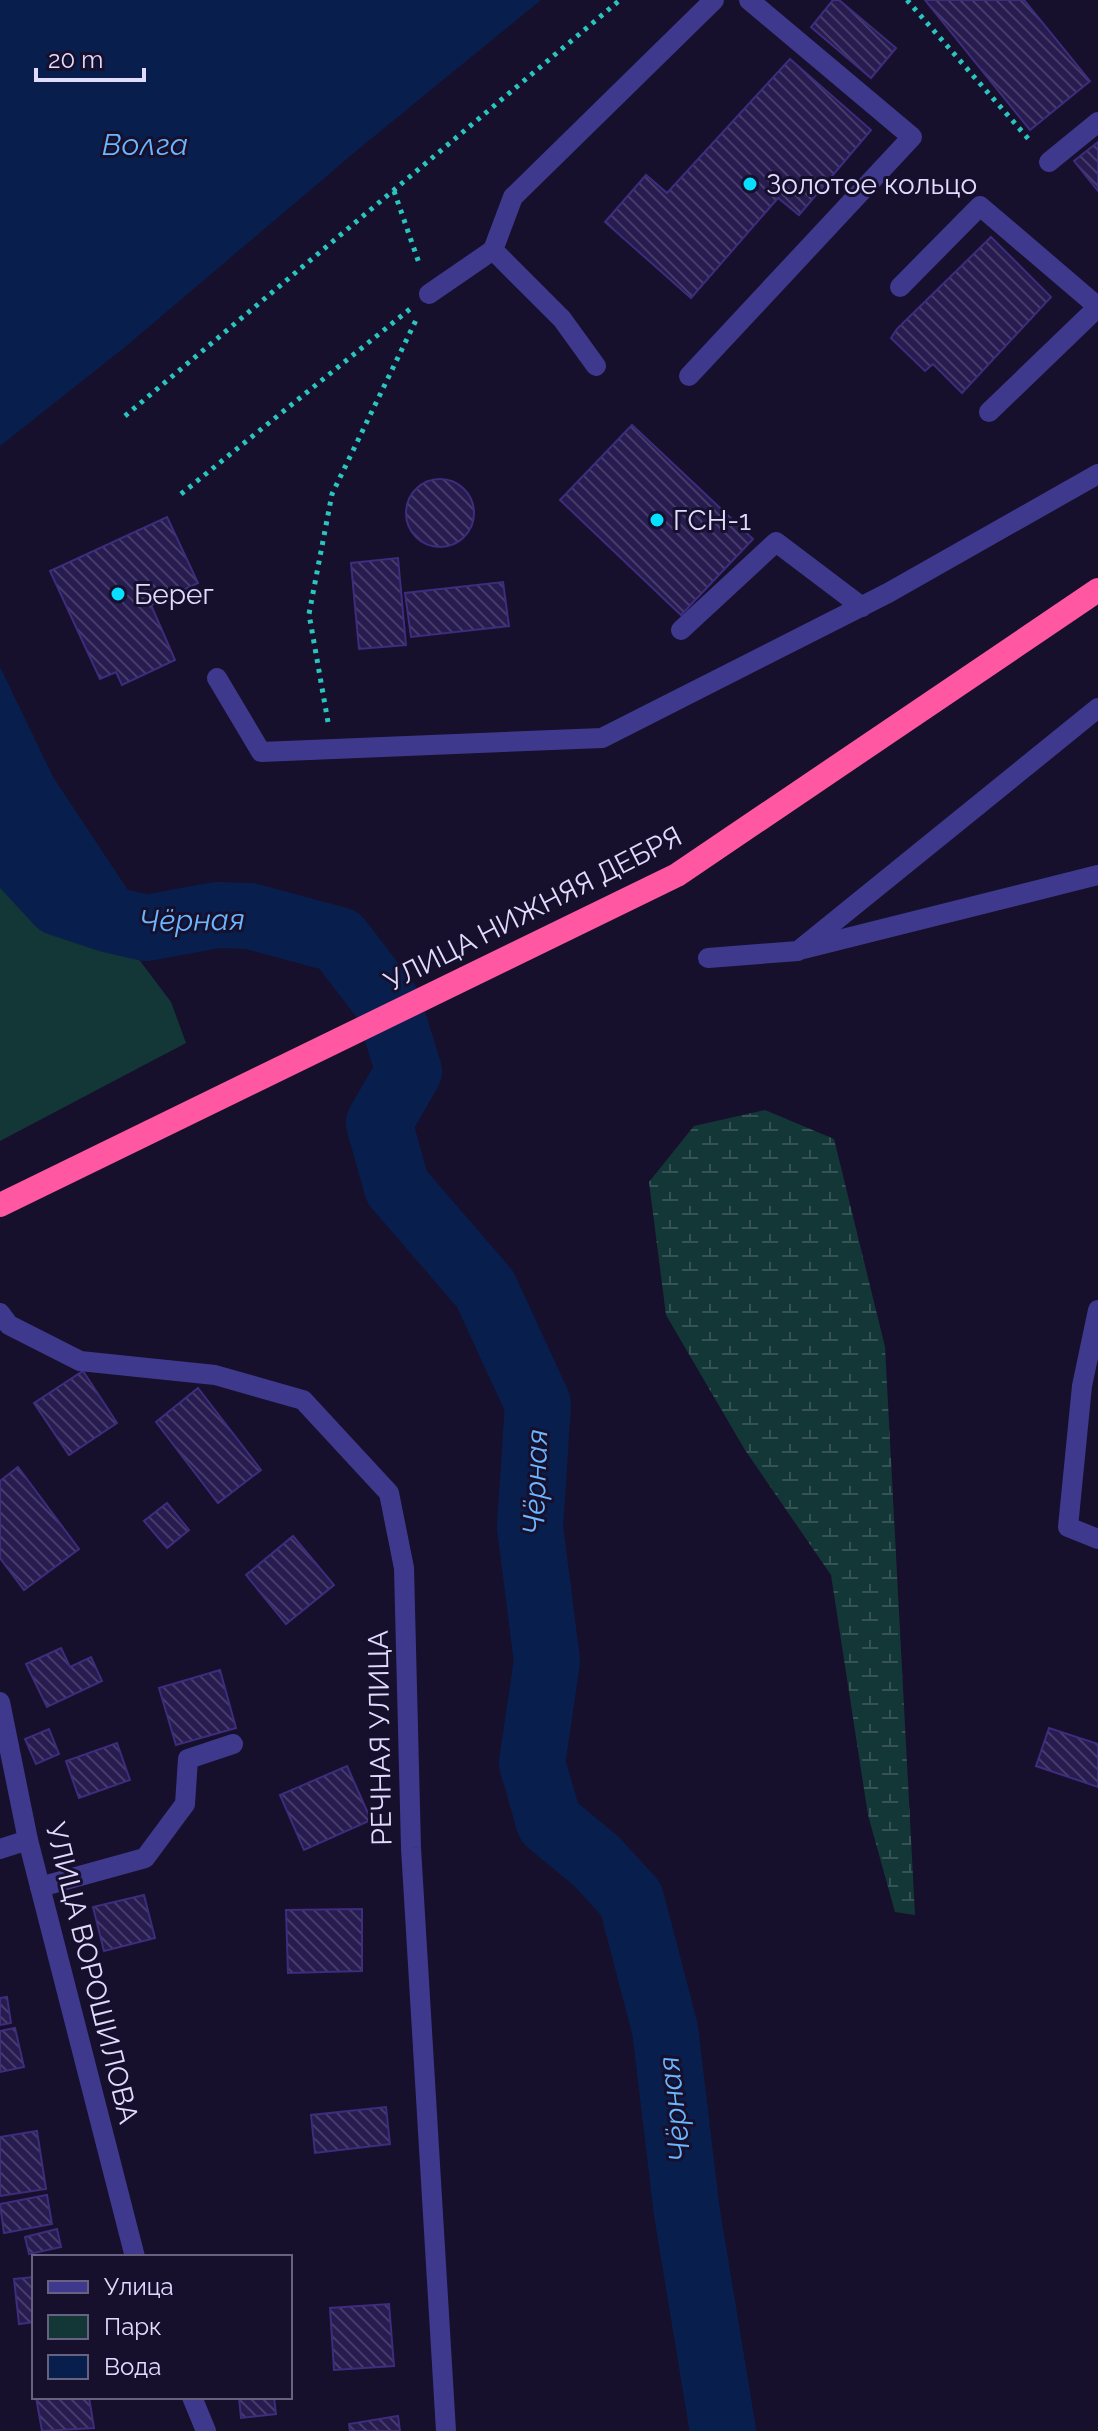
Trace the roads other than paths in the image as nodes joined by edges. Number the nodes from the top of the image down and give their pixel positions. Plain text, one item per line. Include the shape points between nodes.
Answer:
1 (714, 0) edge
2 (749, 0) edge
3 (1098, 122) edge
4 (1049, 162) road end
5 (493, 250) junction
6 (900, 287) dead end
7 (429, 294) road end
8 (1097, 306) edge
9 (596, 366) dead end
10 (689, 376) dead end
11 (989, 412) dead end
12 (1098, 474) edge
13 (1098, 590) edge
14 (862, 607) junction
15 (681, 630) dead end
16 (217, 678) dead end
17 (1098, 708) edge
18 (1098, 875) edge
19 (798, 951) junction
20 (708, 958) dead end
21 (0, 1205) edge
22 (1098, 1310) edge
23 (0, 1313) edge
24 (1098, 1539) edge
25 (0, 1702) edge
26 (233, 1744) dead end
27 (28, 1840) junction
28 (0, 1849) edge
29 (40, 1887) junction
30 (134, 2255) edge
31 (193, 2399) edge
32 (206, 2431) edge
33 (446, 2431) edge

1 - 5 street via 513,197
2 - 10 street via 912,137
3 - 4 street
5 - 7 street
5 - 9 street via 562,319
6 - 8 street via 980,206
8 - 11 street
12 - 14 street
13 - 21 highway, УЛИЦА НИЖНЯЯ ДЕБРЯ via 677,875
14 - 15 street via 776,542
14 - 16 street via 602,738 261,752
17 - 19 street
18 - 19 street
19 - 20 street
22 - 24 street via 1082,1386 1068,1527
23 - 33 street, РЕЧНАЯ УЛИЦА via 9,1325 80,1361 215,1375 303,1400 389,1493 404,1568 411,1848
25 - 27 street, УЛИЦА ВОРОШИЛОВА
26 - 29 street via 188,1759 185,1804 145,1858
27 - 28 street
27 - 29 street, УЛИЦА ВОРОШИЛОВА
29 - 30 street, УЛИЦА ВОРОШИЛОВА
31 - 32 street

